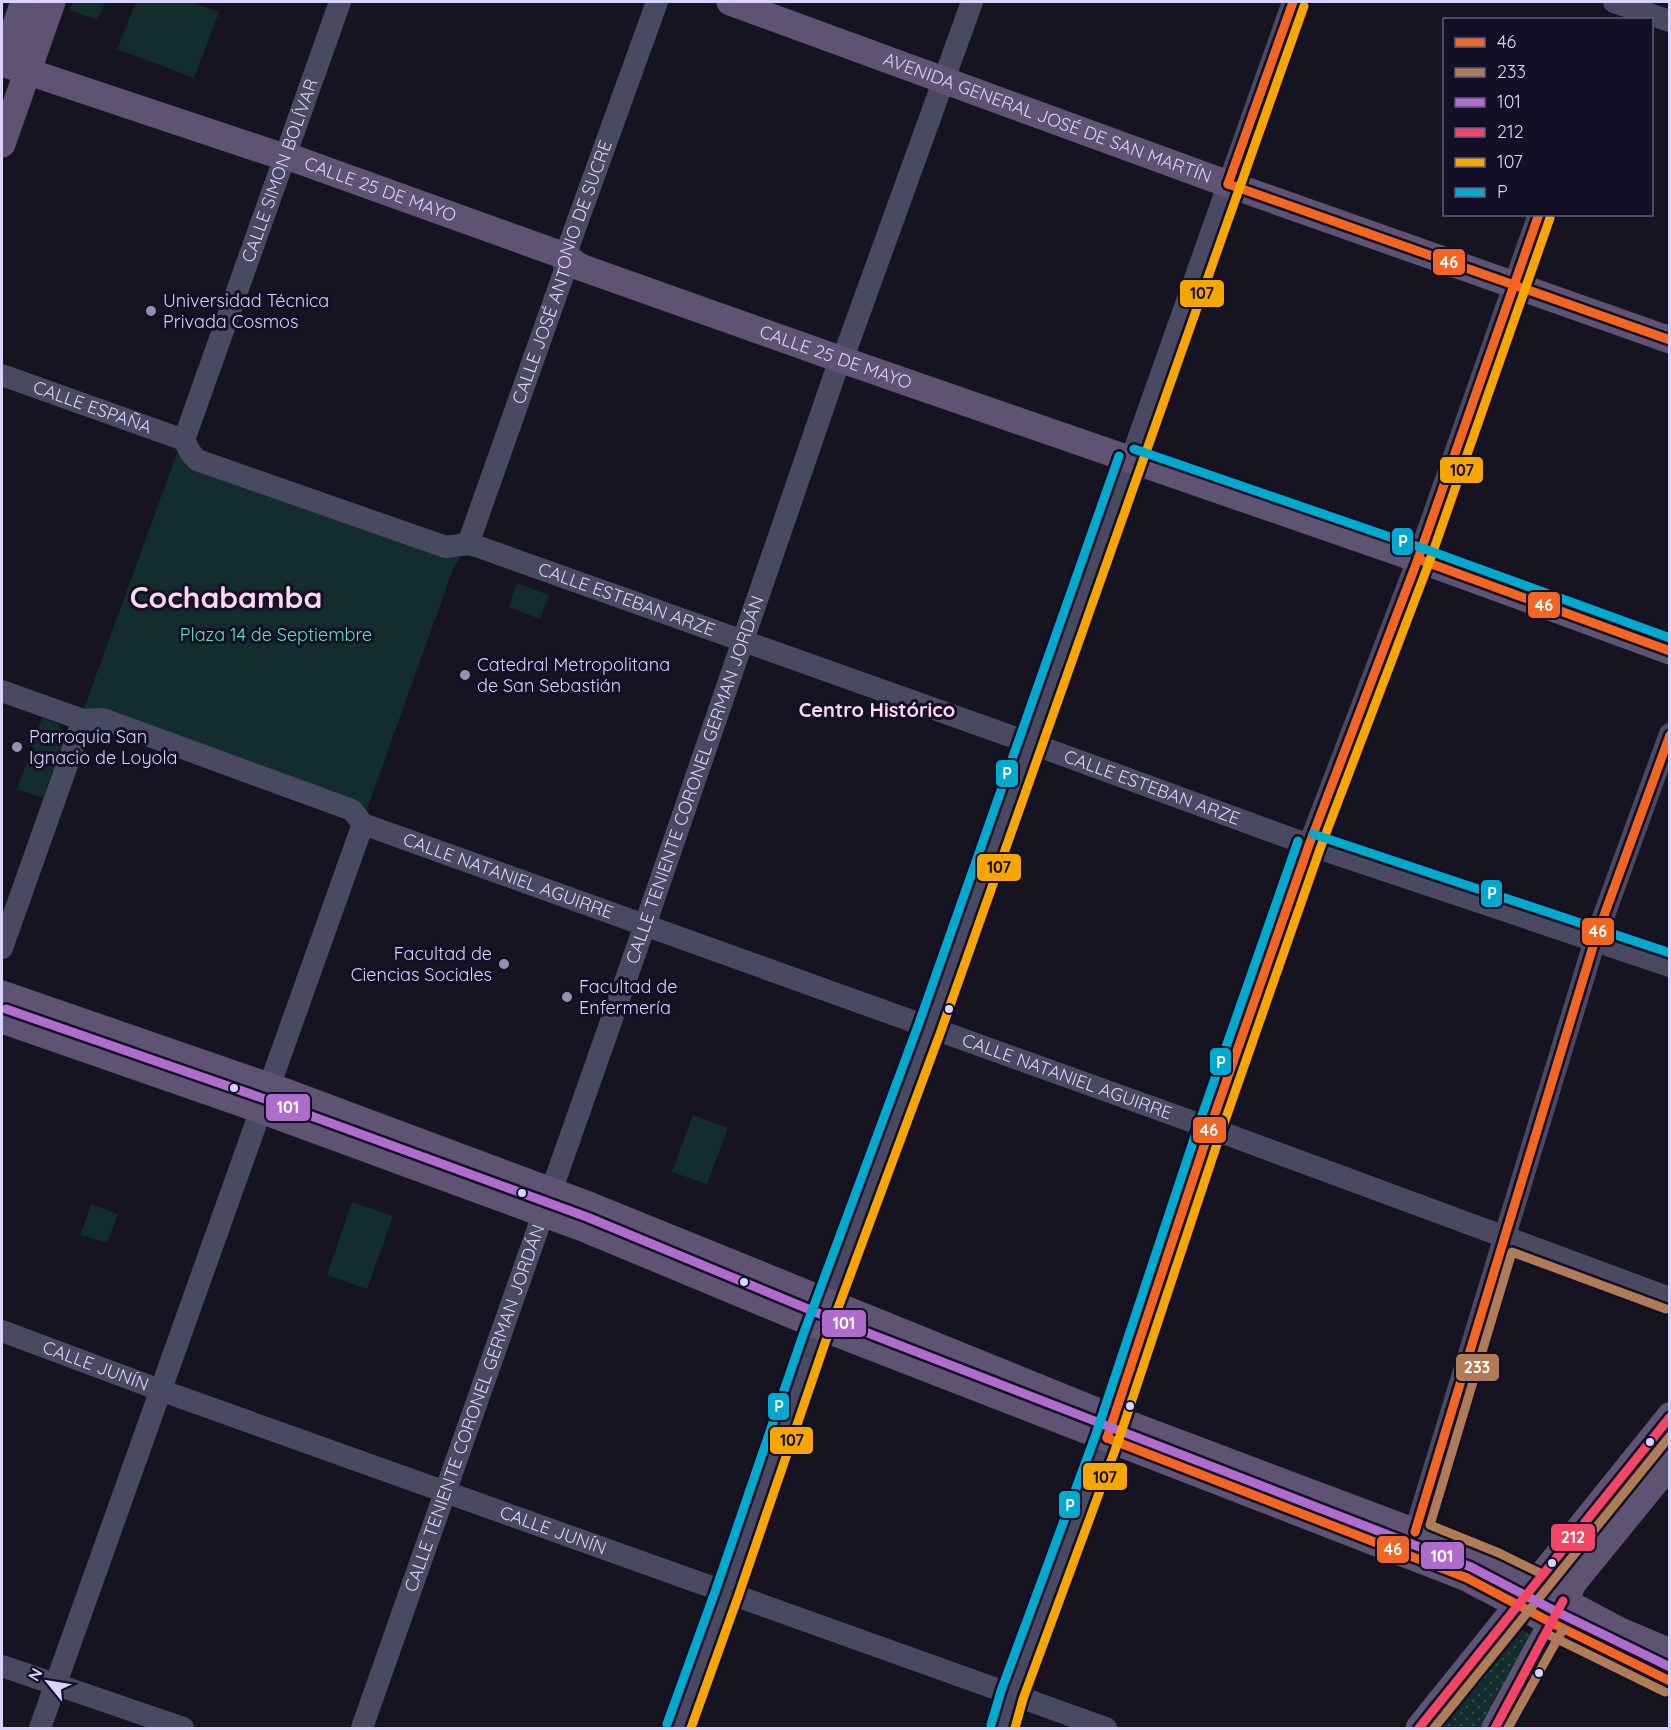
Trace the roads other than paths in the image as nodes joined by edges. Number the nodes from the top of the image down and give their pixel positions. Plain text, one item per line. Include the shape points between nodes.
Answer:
1 (24, 2) edge
2 (52, 2) edge
3 (340, 2) edge
4 (657, 2) edge
5 (730, 2) edge
6 (972, 2) edge
7 (1293, 2) edge
8 (1614, 2) edge
9 (1608, 18) edge
10 (1670, 21) edge
11 (8, 66) edge
12 (944, 79) junction
13 (2, 144) edge
14 (285, 156) junction
15 (1228, 184) junction
16 (1538, 216) edge
17 (566, 256) junction
18 (1514, 286) junction
19 (1670, 340) edge
20 (840, 359) junction
21 (2, 375) edge
22 (184, 440) junction
23 (1130, 460) junction
24 (468, 544) junction
25 (1418, 559) junction
26 (744, 643) junction
27 (1670, 651) edge
28 (2, 691) edge
29 (83, 720) junction
30 (1670, 734) edge
31 (1030, 743) junction
32 (363, 824) junction
33 (1309, 845) junction
34 (645, 925) junction
35 (1595, 940) junction
36 (2, 948) edge
37 (1670, 966) edge
38 (2, 994) edge
39 (2, 1020) edge
40 (930, 1027) junction
41 (266, 1098) junction
42 (1210, 1128) junction
43 (547, 1202) junction
44 (1504, 1236) junction
45 (1670, 1298) edge
46 (824, 1314) junction
47 (2, 1331) edge
48 (159, 1390) junction
49 (1670, 1416) edge
50 (1110, 1428) junction
51 (1670, 1464) edge
52 (444, 1491) junction
53 (1412, 1544) junction
54 (1535, 1584) junction
55 (727, 1593) junction
56 (1518, 1606) junction
57 (1558, 1612) junction
58 (1670, 1652) edge
59 (2, 1666) edge
60 (1670, 1681) edge
61 (56, 1685) junction
62 (1012, 1695) junction
63 (40, 1728) edge
64 (183, 1728) edge
65 (362, 1728) edge
66 (678, 1728) edge
67 (1002, 1728) edge
68 (1106, 1728) edge
69 (1419, 1728) edge
70 (1495, 1728) edge

1 - 11 main road
2 - 11 main road
3 - 14 street, CALLE SIMON BOLÍVAR
4 - 17 street, CALLE JOSÉ ANTONIO DE SUCRE
5 - 12 main road, AVENIDA GENERAL JOSÉ DE SAN MARTÍN
6 - 12 street, CALLE TENIENTE CORONEL GERMAN JORDÁN
7 - 15 street
8 - 9 street
8 - 10 street
11 - 13 main road
11 - 14 main road, CALLE 25 DE MAYO
12 - 15 main road, AVENIDA GENERAL JOSÉ DE SAN MARTÍN
12 - 20 street, CALLE TENIENTE CORONEL GERMAN JORDÁN
14 - 17 main road, CALLE 25 DE MAYO
14 - 22 street, CALLE SIMON BOLÍVAR
15 - 18 main road, AVENIDA GENERAL JOSÉ DE SAN MARTÍN
15 - 23 street
16 - 18 street
17 - 20 main road, CALLE 25 DE MAYO via 580,267
17 - 24 street, CALLE JOSÉ ANTONIO DE SUCRE via 564,273
18 - 19 main road, AVENIDA GENERAL JOSÉ DE SAN MARTÍN
18 - 25 street
20 - 23 main road, CALLE 25 DE MAYO
20 - 26 street, CALLE TENIENTE CORONEL GERMAN JORDÁN via 746,627
21 - 22 street, CALLE ESPAÑA
22 - 24 street via 197,460 446,548
23 - 25 main road, CALLE 25 DE MAYO
23 - 31 street
24 - 26 street, CALLE ESTEBAN ARZE
25 - 27 main road, CALLE 25 DE MAYO
25 - 33 street
26 - 31 street, CALLE ESTEBAN ARZE
26 - 34 street, CALLE TENIENTE CORONEL GERMAN JORDÁN
28 - 29 street
29 - 32 street via 104,719 352,810
29 - 36 street
30 - 35 street
31 - 33 street, CALLE ESTEBAN ARZE
31 - 40 street
32 - 34 street, CALLE NATANIEL AGUIRRE
32 - 41 street
33 - 35 street, CALLE ESTEBAN ARZE
33 - 42 street
34 - 40 street, CALLE NATANIEL AGUIRRE
34 - 43 street, CALLE TENIENTE CORONEL GERMAN JORDÁN
35 - 37 street, CALLE ESTEBAN ARZE
35 - 44 street
38 - 41 main road
39 - 41 main road
40 - 42 street, CALLE NATANIEL AGUIRRE
40 - 46 street
41 - 43 main road
41 - 48 street
42 - 44 street, CALLE NATANIEL AGUIRRE
42 - 50 street
43 - 46 main road
43 - 52 street, CALLE TENIENTE CORONEL GERMAN JORDÁN
44 - 45 street, CALLE NATANIEL AGUIRRE
44 - 53 street
46 - 50 main road
46 - 55 street
47 - 48 street, CALLE JUNÍN
48 - 52 street, CALLE JUNÍN
48 - 61 street
49 - 54 main road
50 - 53 main road
50 - 62 street
51 - 57 main road via 1574,1582
52 - 55 street, CALLE JUNÍN
52 - 65 street, CALLE TENIENTE CORONEL GERMAN JORDÁN
53 - 54 main road via 1495,1564
53 - 56 main road
54 - 56 main road
54 - 57 main road
55 - 62 street, CALLE JUNÍN
55 - 66 street
56 - 57 main road
56 - 69 main road
57 - 58 main road via 1618,1629
57 - 60 main road
57 - 70 main road
59 - 61 street
61 - 63 street
61 - 64 street
62 - 67 street
62 - 68 street, CALLE JUNÍN

